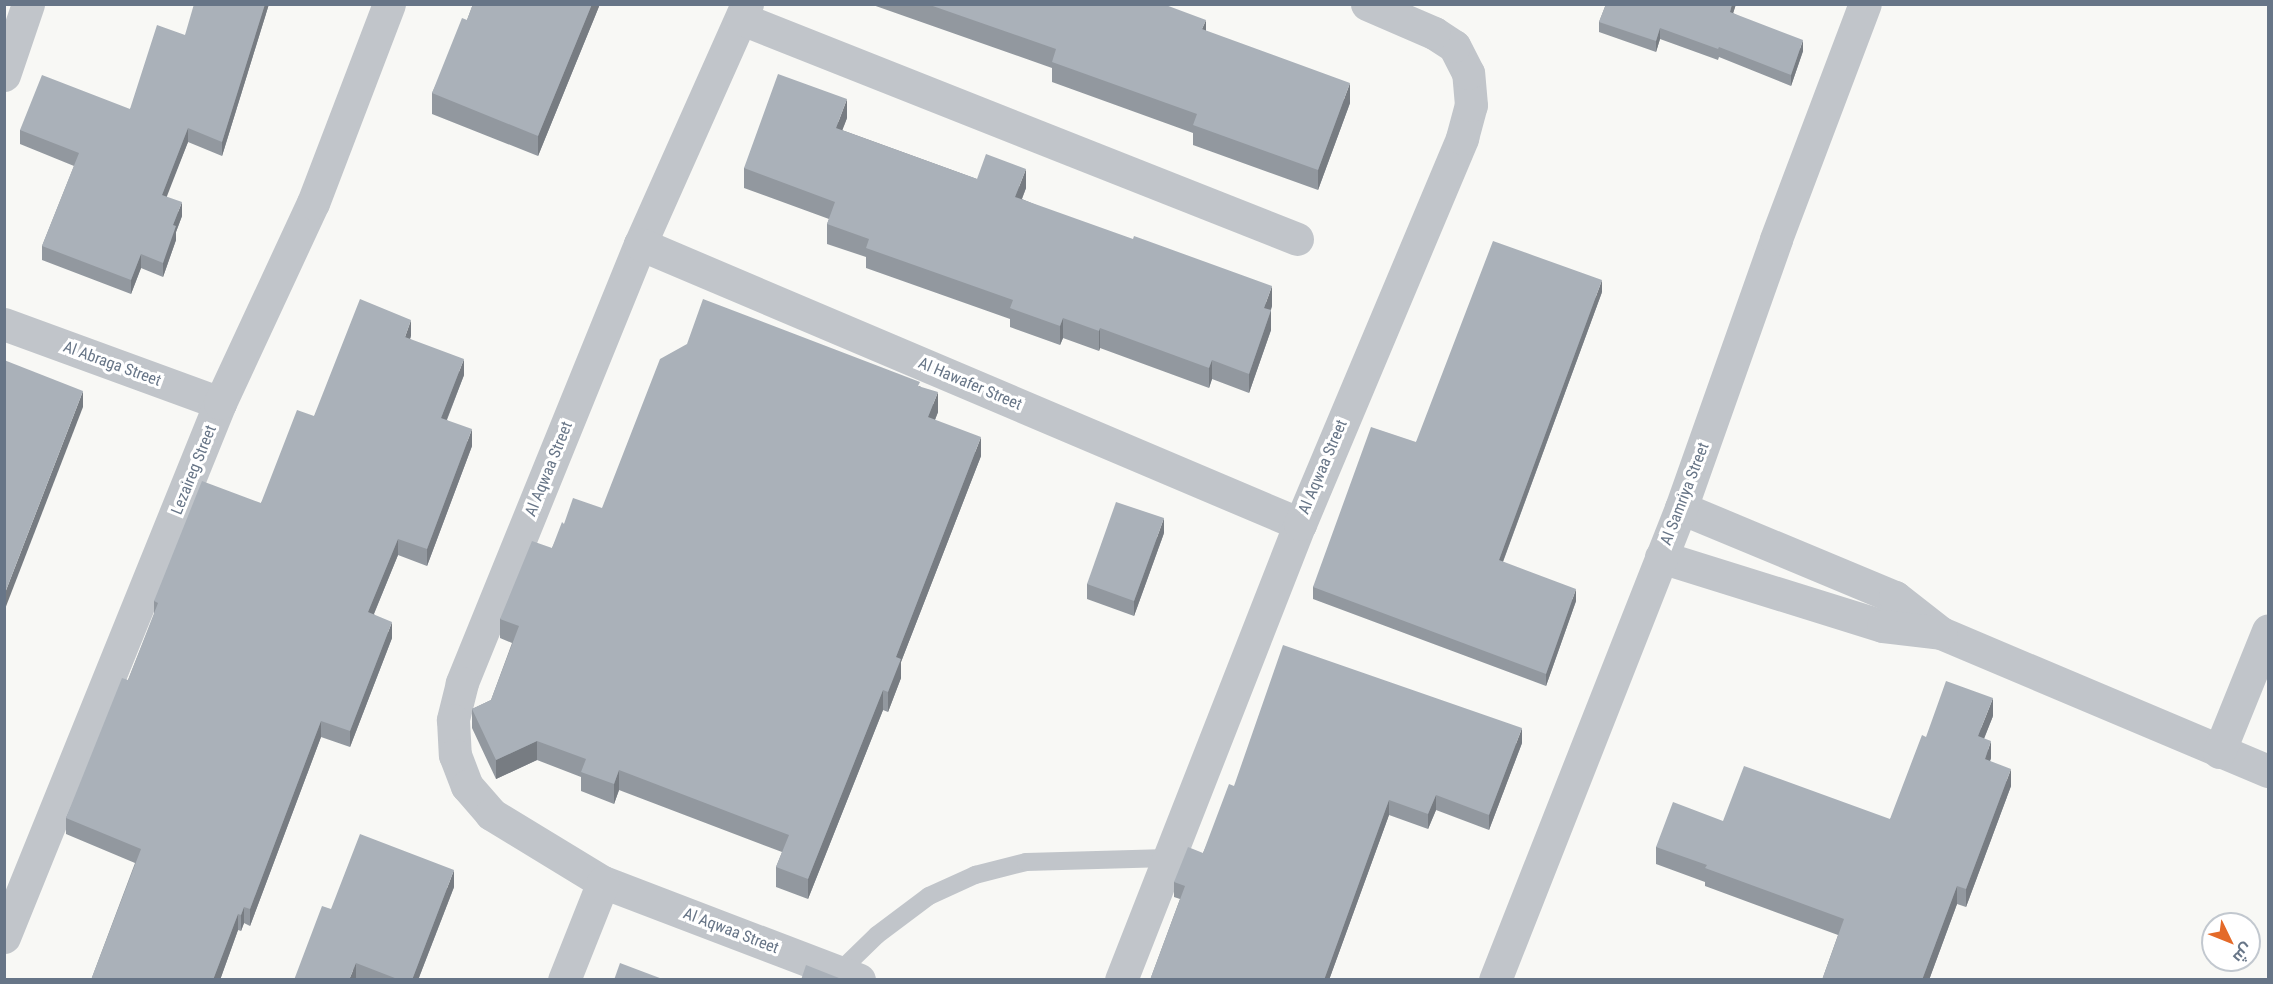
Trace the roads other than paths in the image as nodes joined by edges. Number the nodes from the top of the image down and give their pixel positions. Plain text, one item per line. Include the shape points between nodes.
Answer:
1 (389, 4) edge
2 (1367, 4) edge
3 (1865, 4) edge
4 (24, 6) edge
5 (744, 12) edge
6 (4, 75) edge
7 (1298, 239) dead end
8 (640, 244) junction
9 (4, 324) edge
10 (220, 404) junction
11 (1681, 508) junction
12 (1300, 524) junction
13 (1661, 556) junction
14 (2268, 631) edge
15 (1941, 633) junction
16 (2219, 752) junction
17 (2268, 771) edge
18 (1168, 858) junction
19 (603, 882) junction
20 (4, 938) edge
21 (849, 976) edge
22 (564, 980) edge
23 (1121, 980) edge
24 (1495, 980) edge

1 - 10 street, Lezaireg Street via 313,203
2 - 12 street, Al Aqwaa Street via 1434,33 1454,46 1468,74 1471,105 1462,138
3 - 11 street, Al Samriya Street via 1776,239
4 - 6 street
5 - 7 street
5 - 8 street, Al Aqwaa Street
8 - 12 street, Al Hawafer Street
8 - 19 street, Al Aqwaa Street via 462,683 453,720 455,755 467,786 491,814
9 - 10 street, Al Abraga Street
10 - 20 street, Lezaireg Street
11 - 13 street, Al Samriya Street
11 - 15 street via 1894,597
12 - 18 street, Al Aqwaa Street
13 - 15 street via 1883,626
13 - 24 street, Al Samriya Street
14 - 16 street
15 - 16 street
16 - 17 street
18 - 21 lane via 1026,861 975,876 929,896 877,935
18 - 23 street, Al Aqwaa Street
19 - 21 street, Al Aqwaa Street
19 - 22 street

